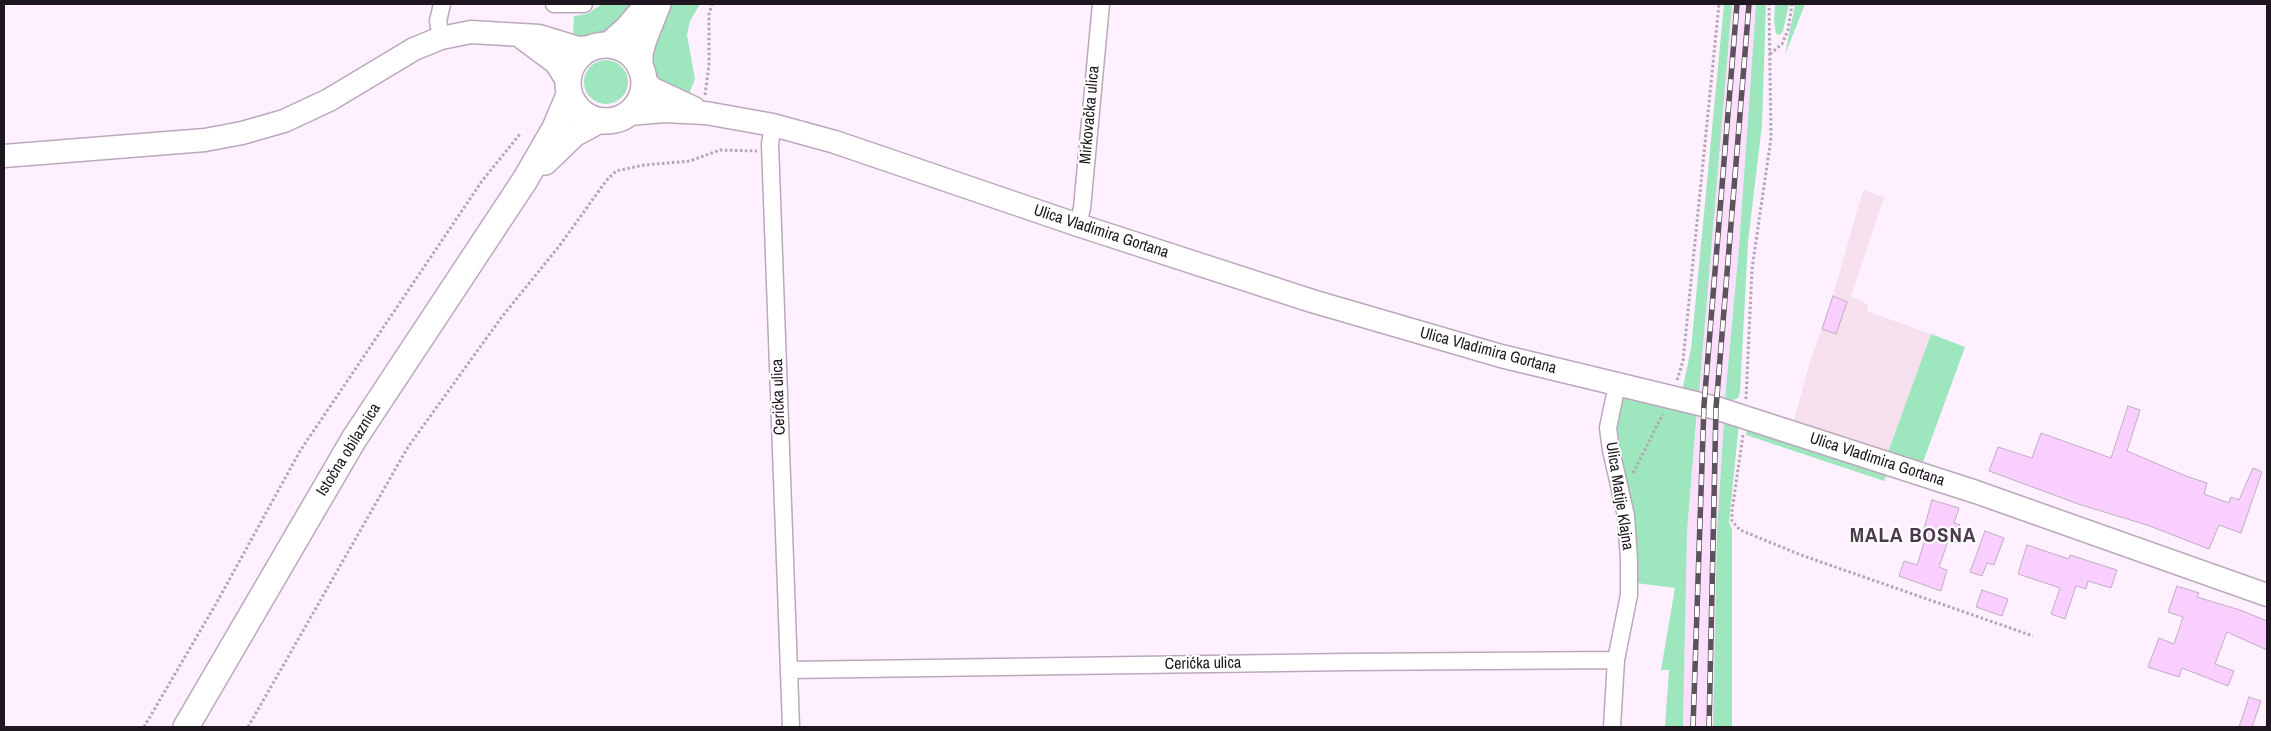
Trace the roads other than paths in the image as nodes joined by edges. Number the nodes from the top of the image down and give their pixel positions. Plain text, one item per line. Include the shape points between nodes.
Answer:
1 (442, 4) edge
2 (554, 4) edge
3 (584, 4) edge
4 (648, 4) edge
5 (658, 4) edge
6 (1101, 4) edge
7 (516, 34) junction
8 (441, 38) junction
9 (600, 46) junction
10 (642, 73) junction
11 (568, 89) junction
12 (706, 113) junction
13 (629, 114) junction
14 (598, 121) junction
15 (773, 125) junction
16 (4, 156) edge
17 (525, 180) junction
18 (1078, 225) junction
19 (1618, 385) junction
20 (2267, 595) edge
21 (1616, 660) junction
22 (790, 670) junction
23 (186, 727) edge
24 (791, 727) edge
25 (1612, 727) edge

1 - 8 street via 438,21
2 - 3 street
4 - 9 main road via 628,28
5 - 10 main road via 640,53
6 - 18 street, Mirkovačka ulica
7 - 8 main road via 471,32
7 - 9 main road via 539,36 578,48
7 - 11 main road via 556,63
8 - 16 main road via 414,49 329,100 284,121 242,133 205,140
9 - 10 main road via 621,48 632,56
9 - 11 main road via 582,53 575,61 569,71
10 - 12 main road, Ulica Vladimira Gortana via 653,89
10 - 13 main road via 643,92
11 - 14 main road via 576,107 585,116
11 - 17 main road, Istočna obilaznica via 555,128
12 - 13 main road, Ulica Vladimira Gortana via 664,111
12 - 15 main road, Ulica Vladimira Gortana
13 - 14 main road via 620,119
14 - 17 main road, Istočna obilaznica via 574,134
15 - 18 main road, Ulica Vladimira Gortana via 835,142
15 - 22 street, Cerićka ulica via 770,152
17 - 23 main road, Istočna obilaznica via 354,439
18 - 19 main road, Ulica Vladimira Gortana via 1312,301 1501,356
19 - 20 main road, Ulica Vladimira Gortana via 1745,418 1976,492
19 - 21 street, Ulica Matije Klajna via 1608,428 1626,516 1629,595
21 - 22 street, Cerićka ulica
21 - 25 street, Ulica Matije Klajna
22 - 24 street, Cerićka ulica

